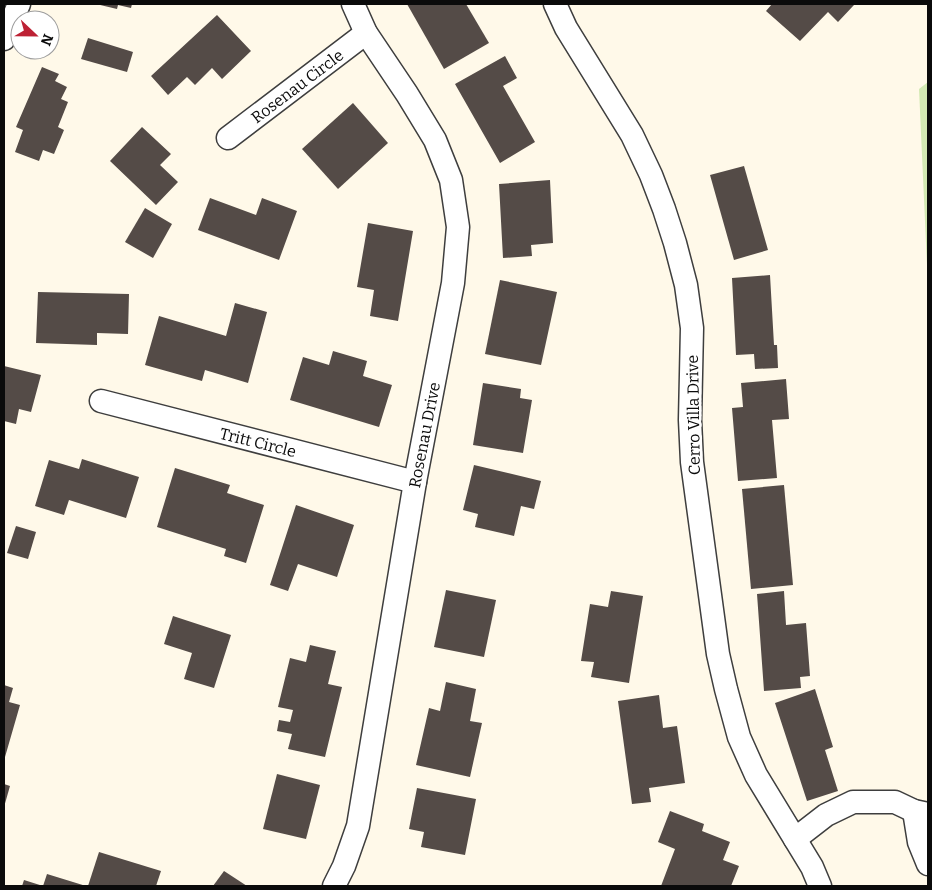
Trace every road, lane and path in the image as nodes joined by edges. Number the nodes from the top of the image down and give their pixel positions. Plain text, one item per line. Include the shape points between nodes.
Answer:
1 (19, 4) edge
2 (353, 4) edge
3 (555, 4) edge
4 (366, 33) junction
5 (4, 39) edge
6 (228, 138) dead end
7 (101, 401) dead end
8 (415, 482) junction
9 (921, 813) edge
10 (795, 839) junction
11 (928, 864) edge
12 (334, 886) edge
13 (820, 886) edge

1 - 5 street
2 - 4 street, Rosenau Drive
3 - 10 street, Cerro Villa Drive via 566,28 632,135 651,175 674,243 686,285 692,328 692,462 718,654 739,737 756,775
4 - 6 street, Rosenau Circle
4 - 8 street, Rosenau Drive via 435,140 451,180 458,227 454,283
7 - 8 street, Tritt Circle
8 - 12 street, Rosenau Drive via 358,826
9 - 10 street via 895,802 853,802 826,815
9 - 11 street via 919,842
10 - 13 street, Cerro Villa Drive

